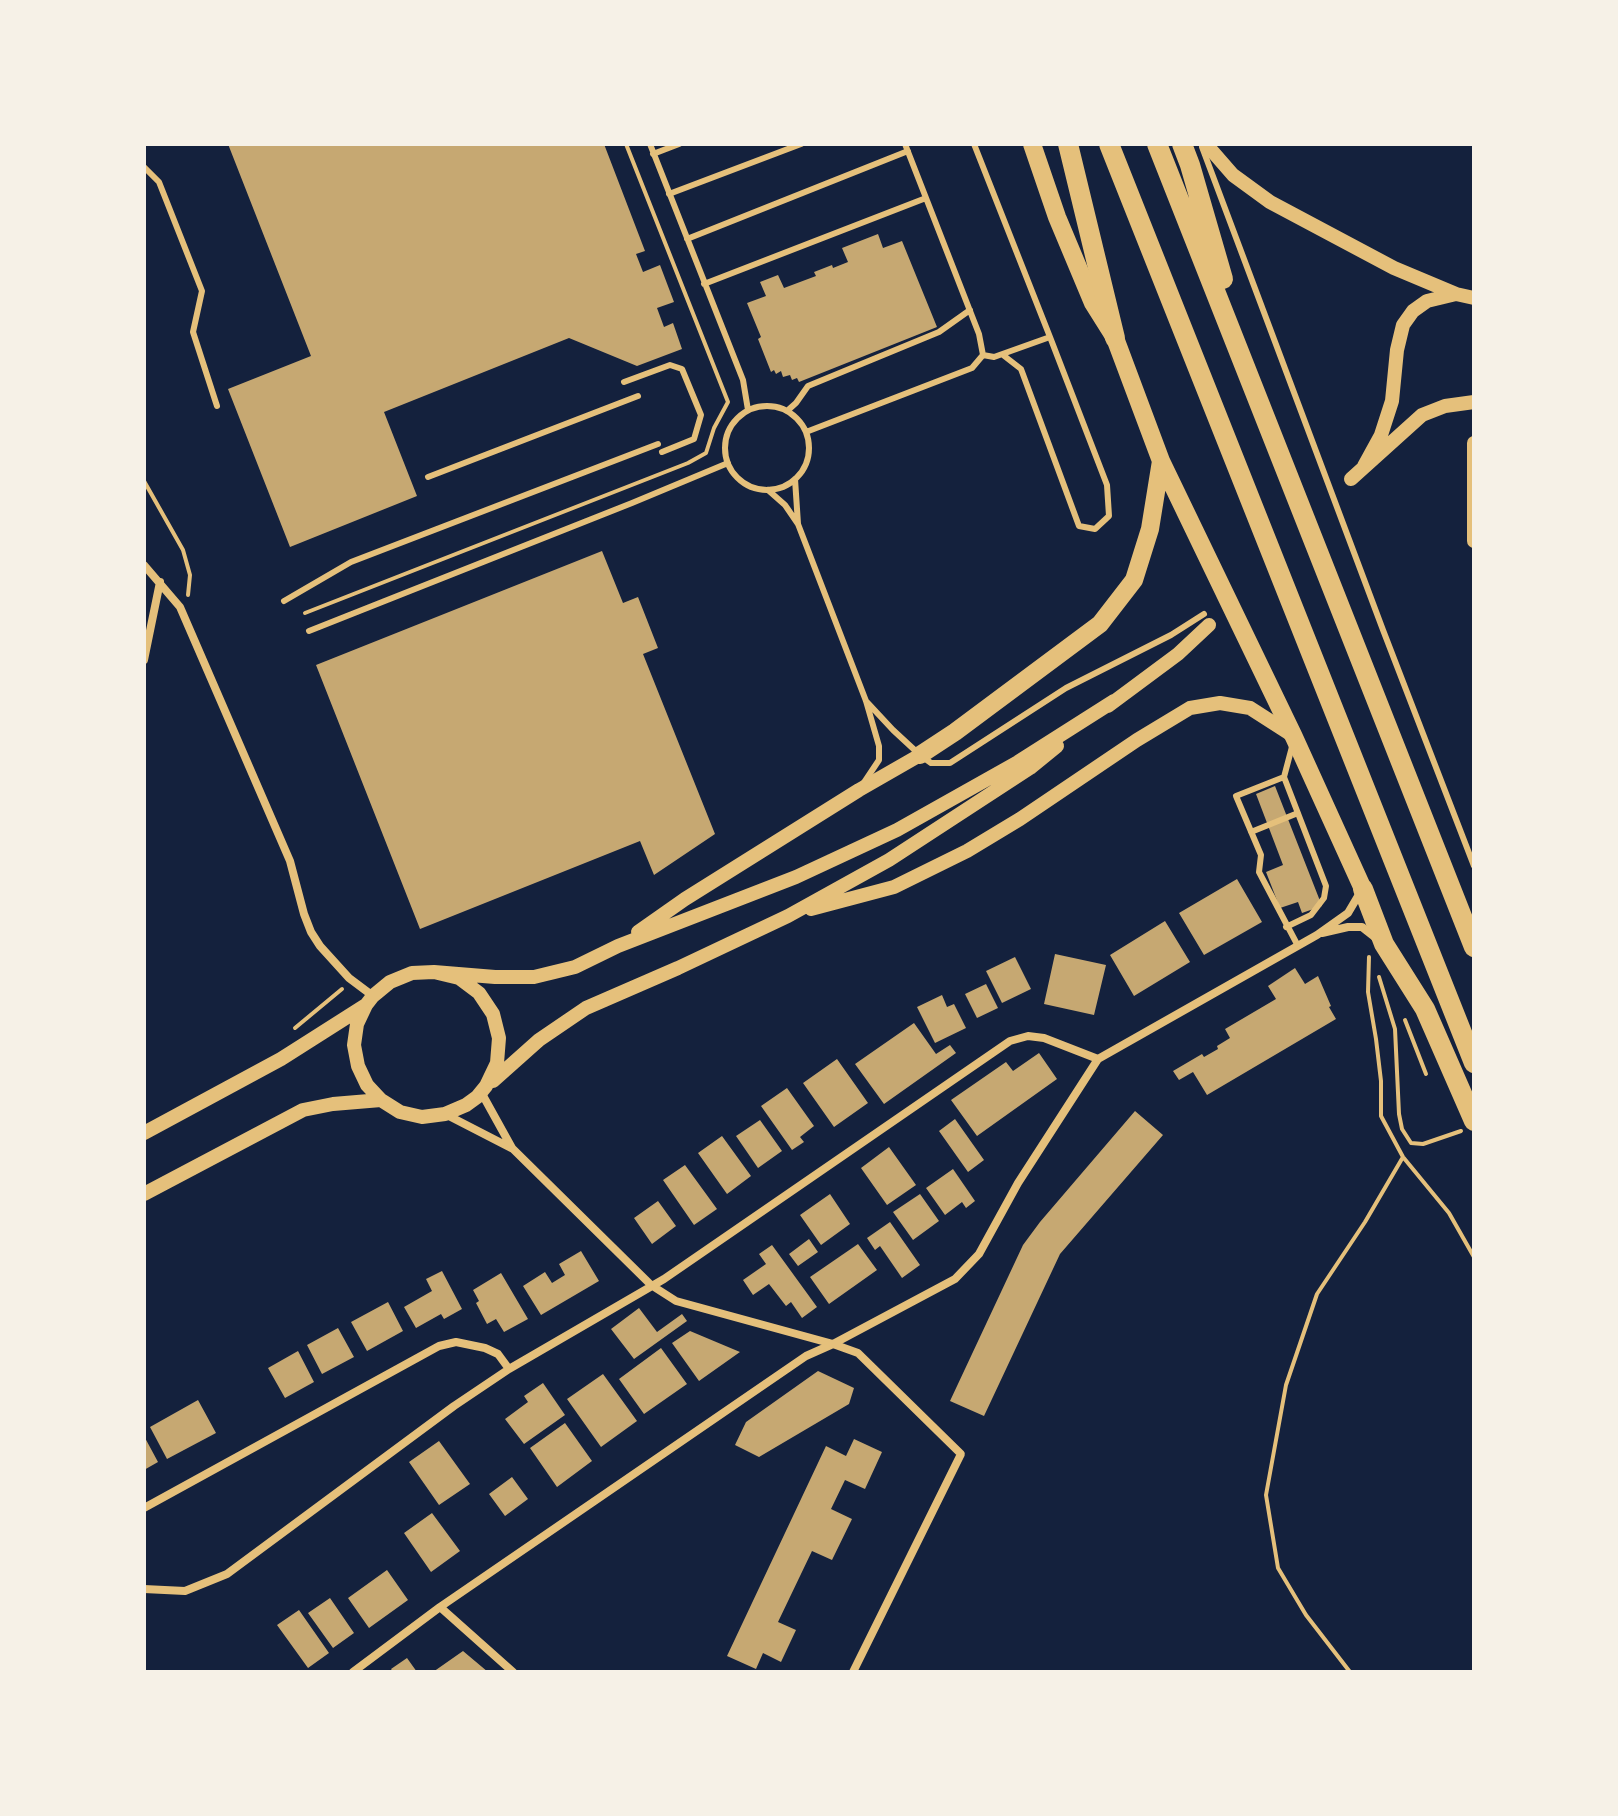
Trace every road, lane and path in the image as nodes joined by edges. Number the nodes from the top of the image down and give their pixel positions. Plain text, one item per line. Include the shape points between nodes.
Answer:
1 (650, 144) edge
2 (679, 144) edge
3 (801, 144) edge
4 (974, 144) edge
5 (1032, 144) edge
6 (1068, 144) edge
7 (1109, 144) edge
8 (1157, 144) edge
9 (1182, 144) edge
10 (1203, 144) edge
11 (906, 148) edge
12 (653, 154) junction
13 (144, 167) edge
14 (669, 194) junction
15 (926, 198) junction
16 (687, 239) junction
17 (704, 284) junction
18 (1456, 294) junction
19 (1474, 298) edge
20 (970, 310) junction
21 (1050, 337) junction
22 (1115, 338) junction
23 (983, 355) junction
24 (1003, 355) junction
25 (624, 382) dead end
26 (1253, 387) junction
27 (638, 396) dead end
28 (1474, 402) edge
29 (217, 406) dead end
30 (748, 410) junction
31 (787, 411) junction
32 (806, 432) junction
33 (1474, 443) edge
34 (1161, 461) junction
35 (728, 463) junction
36 (1364, 466) junction
37 (428, 477) dead end
38 (795, 479) junction
39 (1351, 479) dead end
40 (144, 481) edge
41 (768, 490) junction
42 (798, 524) junction
43 (1474, 541) edge
44 (144, 565) edge
45 (160, 582) junction
46 (284, 601) dead end
47 (182, 610) junction
48 (1207, 619) joint
49 (309, 631) dead end
50 (144, 660) edge
51 (866, 701) junction
52 (1114, 701) junction
53 (1294, 737) junction
54 (920, 755) junction
55 (1284, 777) junction
56 (859, 790) junction
57 (1298, 813) junction
58 (1251, 832) junction
59 (1474, 866) edge
60 (1363, 889) junction
61 (788, 916) junction
62 (1286, 927) junction
63 (1317, 935) junction
64 (618, 946) junction
65 (1298, 946) junction
66 (1474, 947) edge
67 (1377, 950) junction
68 (434, 972) junction
69 (1379, 975) dead end
70 (369, 1001) junction
71 (1098, 1059) junction
72 (1474, 1063) edge
73 (484, 1089) junction
74 (381, 1100) junction
75 (445, 1114) junction
76 (1467, 1126) edge
77 (144, 1133) edge
78 (513, 1149) junction
79 (1403, 1157) junction
80 (144, 1194) edge
81 (1474, 1257) edge
82 (651, 1285) junction
83 (833, 1344) junction
84 (509, 1369) junction
85 (144, 1508) edge
86 (144, 1589) edge
87 (440, 1607) junction
88 (353, 1672) edge
89 (513, 1672) edge
90 (853, 1672) edge
91 (1350, 1672) edge

1 - 12 lane
2 - 12 lane
3 - 14 lane
4 - 21 lane
5 - 22 main road via 1093,303
6 - 22 highway
7 - 72 highway
8 - 26 highway
9 - 26 highway
10 - 18 street via 1270,202 1394,268
10 - 59 lane
11 - 15 lane
11 - 16 lane
12 - 14 lane
13 - 29 lane via 159,182 202,291 193,332
14 - 16 lane
15 - 17 lane
15 - 20 lane
16 - 17 lane
17 - 30 lane via 743,380
18 - 19 street
18 - 36 street via 1427,301 1403,325 1392,401
20 - 23 lane
20 - 31 lane via 939,332 808,386
21 - 24 lane
21 - 24 lane via 1107,485 1109,516 1095,529 1079,526 1021,369
22 - 34 main road
23 - 24 lane
23 - 32 lane via 972,368
25 - 46 lane via 670,365 682,369 701,415 694,439 351,562
26 - 66 highway
27 - 37 lane
28 - 36 street via 1422,415
30 - 31 lane via 774,406
30 - 35 lane via 730,427
31 - 32 lane
32 - 38 lane via 808,457
33 - 43 street
34 - 53 main road
34 - 54 main road via 1150,529 1134,580 1100,624
35 - 41 lane via 743,483
35 - 49 lane
36 - 39 street
38 - 41 lane
38 - 42 lane
40 - 47 path via 183,550 190,575
41 - 42 lane
42 - 51 lane
44 - 45 street
45 - 47 street
45 - 50 street
47 - 70 street via 290,861 311,932
48 - 52 street via 1178,654
48 - 54 lane via 1066,688 950,763 931,763
51 - 54 lane
51 - 56 lane via 879,760
52 - 61 street via 1030,768 956,817
52 - 64 street via 897,830 796,877
53 - 55 lane
53 - 60 main road
53 - 61 street via 1250,708 1220,703 1190,708 967,851 894,887
54 - 56 street
55 - 57 lane
55 - 58 lane via 1236,796
56 - 64 street
57 - 58 lane
57 - 62 lane via 1326,886 1311,915
58 - 62 lane via 1261,855 1259,872
60 - 63 street via 1348,913
60 - 67 highway
61 - 73 street via 586,1008 539,1040
62 - 65 lane
63 - 65 street
63 - 67 street via 1362,927
64 - 68 street via 575,967 534,977
65 - 71 street
67 - 76 highway via 1425,1009
67 - 79 path via 1368,992 1381,1116
68 - 70 street via 390,982
68 - 73 street via 459,978 479,993 493,1014 499,1038 497,1063
69 - 76 path via 1395,1029 1402,1129 1411,1143 1423,1144
70 - 74 street via 354,1045 367,1085
70 - 77 street via 281,1059
71 - 82 street via 1044,1038 1010,1041
71 - 83 street via 979,1254 955,1279
73 - 75 street
73 - 78 street
74 - 75 street via 422,1117
74 - 80 street via 303,1110
75 - 78 street
78 - 82 street
79 - 81 path via 1449,1213
79 - 91 path via 1317,1294 1286,1385 1266,1495 1278,1568
82 - 83 street via 676,1301
82 - 84 street
83 - 87 street via 806,1356
83 - 90 street via 858,1353 961,1454
84 - 85 street via 498,1354 485,1348 456,1342 439,1346
84 - 86 street via 227,1574 185,1591
87 - 88 street
87 - 89 street

